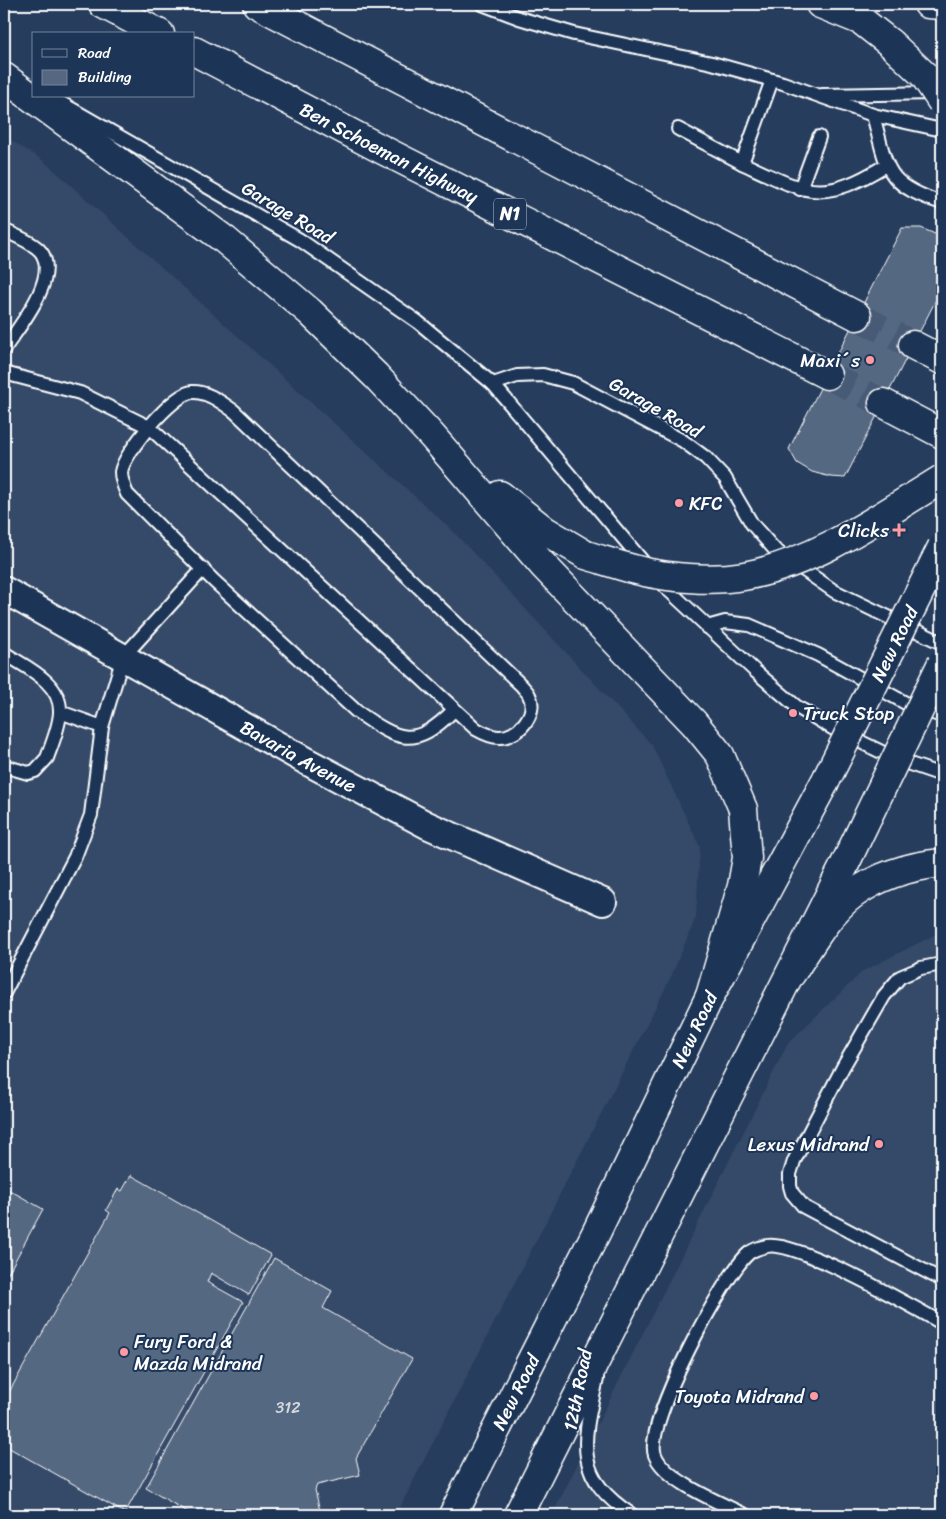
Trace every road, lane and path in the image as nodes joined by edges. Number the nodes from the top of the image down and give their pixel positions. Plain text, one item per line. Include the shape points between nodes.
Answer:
1 (103, 4) edge
2 (257, 4) edge
3 (482, 4) edge
4 (820, 4) edge
5 (928, 4) edge
6 (942, 5) edge
7 (156, 32) edge
8 (195, 52) edge
9 (4, 76) edge
10 (772, 80) junction
11 (32, 89) edge
12 (942, 93) edge
13 (812, 95) junction
14 (32, 97) edge
15 (34, 98) edge
16 (52, 98) edge
17 (942, 102) edge
18 (873, 115) junction
19 (678, 128) dead end
20 (942, 130) edge
21 (820, 137) dead end
22 (742, 163) junction
23 (886, 165) junction
24 (800, 189) junction
25 (942, 203) edge
26 (4, 230) edge
27 (857, 316) tunnel mouth
28 (913, 345) tunnel mouth
29 (4, 349) edge
30 (942, 360) edge
31 (4, 373) edge
32 (827, 375) tunnel mouth
33 (493, 384) junction
34 (883, 404) tunnel mouth
35 (150, 428) junction
36 (942, 434) edge
37 (432, 436) junction
38 (942, 479) edge
39 (942, 547) edge
40 (203, 569) junction
41 (4, 590) edge
42 (707, 627) junction
43 (942, 644) edge
44 (4, 653) edge
45 (123, 657) junction
46 (942, 663) edge
47 (454, 710) junction
48 (60, 712) junction
49 (942, 716) edge
50 (102, 727) junction
51 (4, 766) edge
52 (942, 774) edge
53 (942, 863) edge
54 (603, 902) dead end
55 (942, 964) edge
56 (790, 974) junction
57 (4, 993) edge
58 (710, 996) junction
59 (942, 1280) edge
60 (942, 1323) edge
61 (606, 1342) junction
62 (452, 1515) edge
63 (518, 1515) edge
64 (632, 1515) edge
65 (745, 1515) edge

1 - 7 main road
2 - 27 main road
3 - 10 lane via 574,34 712,63
4 - 17 main road, bridge via 862,21 890,43 924,75
5 - 6 main road
8 - 32 main road, Ben Schoeman Highway / N1
9 - 11 lane
9 - 14 main road
10 - 13 lane
10 - 22 lane
12 - 13 lane
13 - 18 lane
15 - 37 main road via 225,240 310,312
16 - 33 lane, Garage Road via 300,240 418,322
18 - 20 lane
18 - 23 lane
19 - 22 lane
21 - 24 lane
22 - 24 lane
23 - 24 lane via 846,187
23 - 25 lane via 902,186 919,196
26 - 29 lane via 37,248 45,265 39,296
28 - 30 main road
31 - 35 lane via 80,393
33 - 42 lane, Garage Road via 661,583
33 - 43 lane, Garage Road via 517,376 543,375 573,382 683,441 725,478 752,524 775,550 834,591
34 - 36 main road
35 - 40 lane via 124,462 122,482 127,494
35 - 47 lane
35 - 47 lane via 177,398 187,393 203,394 234,411 522,686 531,701 528,718 519,729 504,737 476,729
37 - 38 main road, bridge via 544,530 586,555 641,572 667,576 743,576 778,567 813,554
37 - 58 main road via 542,564 694,723 720,756 743,808 747,858
39 - 58 main road, New Road, bridge via 827,778
40 - 45 lane
40 - 47 lane via 356,711 382,729 406,738 416,737 436,728
41 - 45 street, Bavaria Avenue
42 - 49 lane via 725,622 749,625 818,655 911,706
42 - 52 lane, Garage Road via 797,706 834,729 898,760
44 - 48 lane via 54,689
45 - 50 lane
45 - 54 street, Bavaria Avenue via 306,761 427,825
46 - 56 main road, bridge
48 - 50 lane
48 - 51 lane via 43,765 28,773
50 - 57 lane via 91,815 75,857
53 - 56 main road via 896,872 852,894 835,911
55 - 59 lane via 900,977 884,996 842,1067 794,1161 790,1186 792,1194 804,1207
56 - 61 main road
58 - 62 main road, New Road via 596,1233
60 - 65 lane via 801,1252 768,1246 750,1252 730,1274 697,1333 663,1407 654,1436 654,1455 669,1472 708,1497
61 - 63 main road
61 - 64 lane, 12th Road via 589,1415 587,1464 595,1482 612,1502

